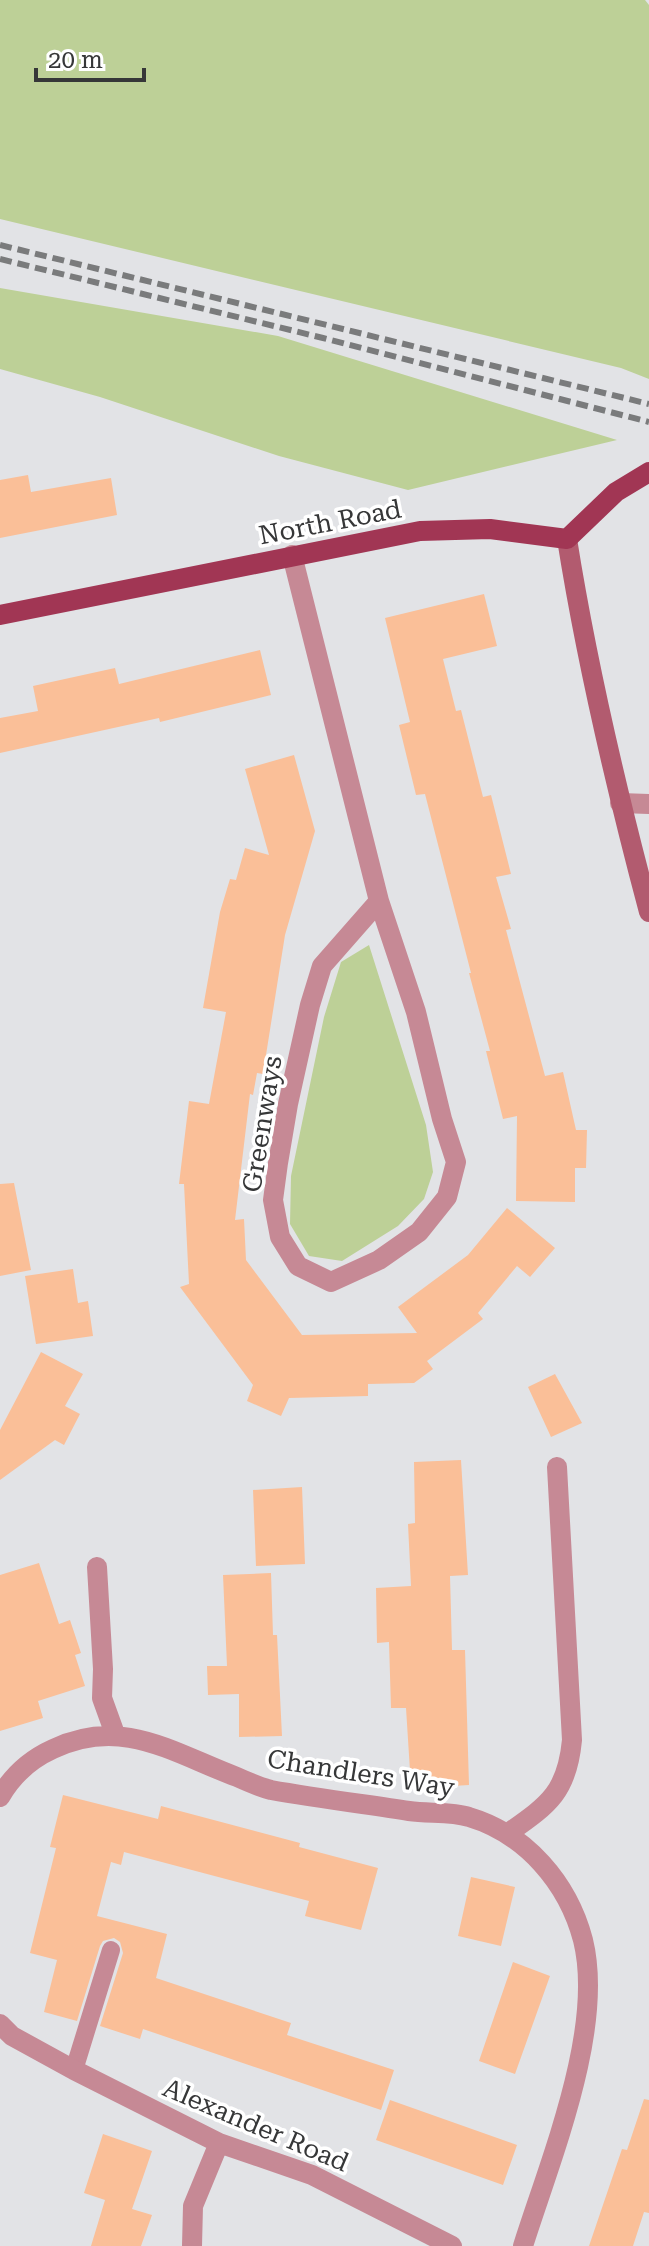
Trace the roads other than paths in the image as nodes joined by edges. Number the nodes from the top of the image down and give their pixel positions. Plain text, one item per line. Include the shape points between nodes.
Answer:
1 (649, 472) edge
2 (567, 539) junction
3 (292, 555) junction
4 (0, 615) edge
5 (620, 803) junction
6 (649, 804) edge
7 (379, 901) junction
8 (649, 912) edge
9 (557, 1467) dead end
10 (97, 1567) dead end
11 (115, 1734) junction
12 (0, 1797) edge
13 (507, 1834) junction
14 (111, 1950) dead end
15 (0, 2024) edge
16 (74, 2070) junction
17 (219, 2143) junction
18 (192, 2246) edge
19 (452, 2246) edge
20 (523, 2246) edge

1 - 2 main road via 616,492
2 - 3 main road, North Road via 490,529 420,531
2 - 5 main road
3 - 4 main road, North Road
3 - 7 street, Greenways
5 - 6 street
5 - 8 main road
7 - 7 street, Greenways via 416,1012 456,1162 447,1197 419,1232 379,1260 331,1282 298,1266 280,1237 273,1200 288,1104 322,966
9 - 13 street via 572,1740 569,1768 557,1792
10 - 11 street via 102,1698
11 - 12 street, Chandlers Way via 68,1741 40,1755
11 - 13 street, Chandlers Way via 151,1741 267,1789 467,1816
13 - 20 street, Chandlers Way via 538,1857 563,1892 582,1938 589,1978 570,2098
14 - 16 lane
15 - 16 street, Alexander Road
16 - 17 street, Alexander Road
17 - 18 street via 193,2206
17 - 19 street, Alexander Road via 312,2175

